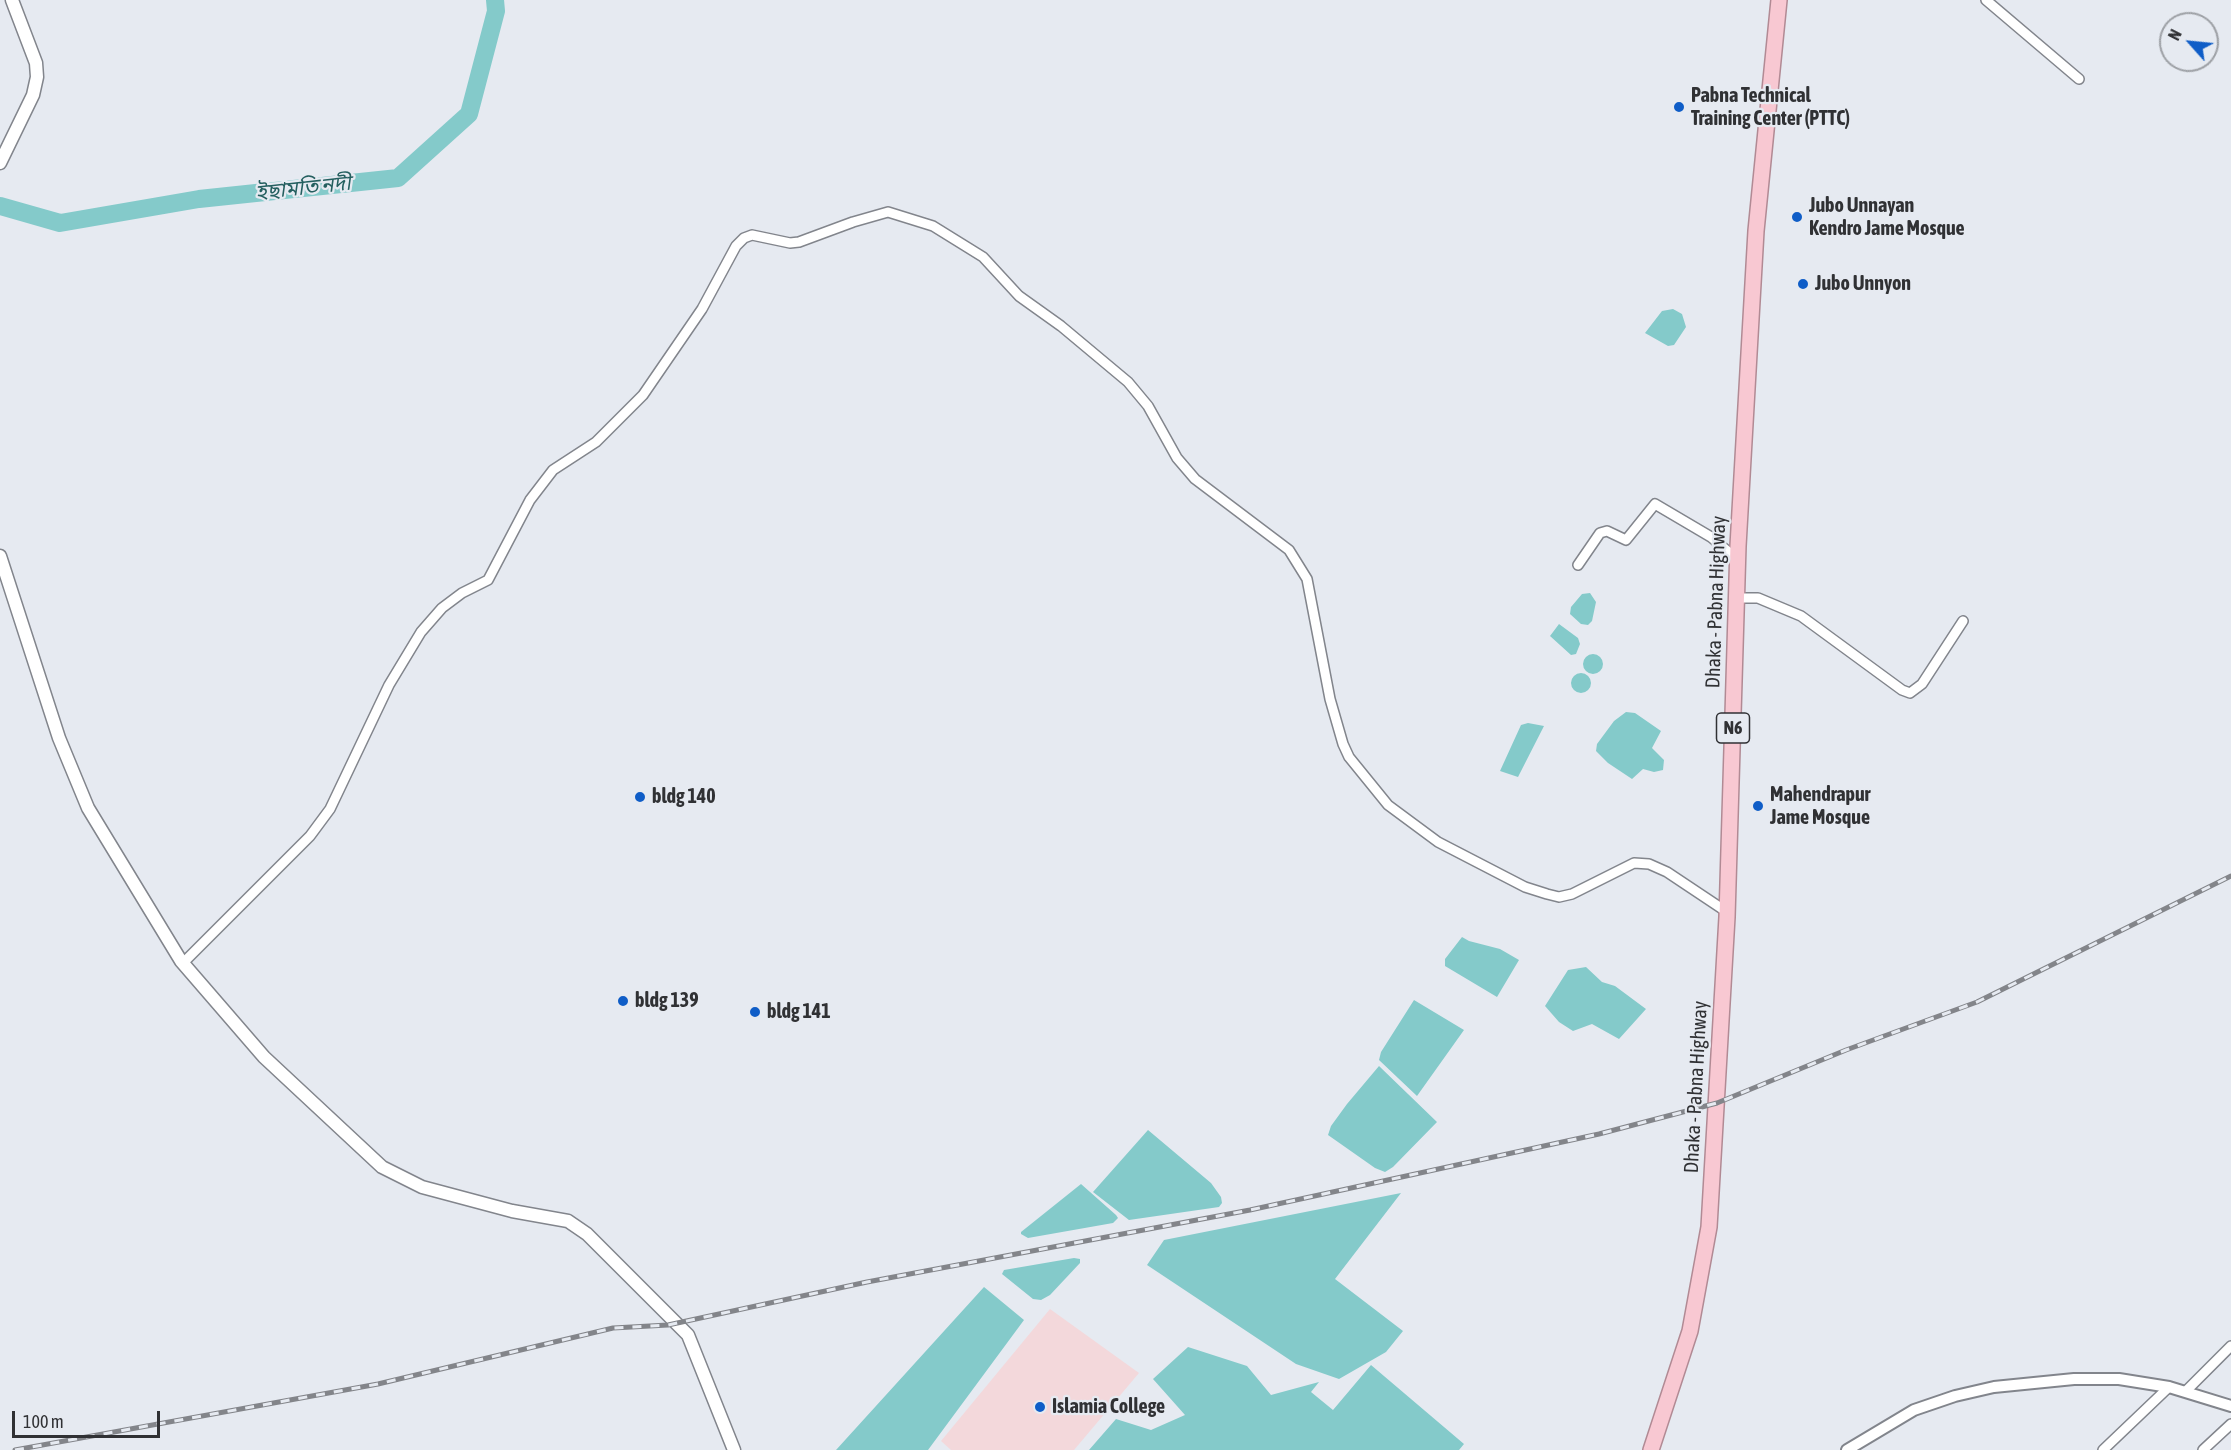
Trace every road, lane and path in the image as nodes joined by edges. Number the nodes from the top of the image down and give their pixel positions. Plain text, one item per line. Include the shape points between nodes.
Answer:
1 (12, 0) edge
2 (1779, 0) edge
3 (1986, 0) edge
4 (2079, 79) dead end
5 (0, 163) edge
6 (0, 556) edge
7 (1738, 560) junction
8 (1578, 565) dead end
9 (1736, 598) junction
10 (1963, 621) dead end
11 (1727, 912) junction
12 (183, 963) junction
13 (2231, 1346) edge
14 (2169, 1387) junction
15 (2186, 1391) junction
16 (2231, 1406) edge
17 (2231, 1424) edge
18 (734, 1450) edge
19 (1651, 1450) edge
20 (1846, 1450) edge
21 (2103, 1450) edge
22 (2203, 1450) edge

1 - 5 main road via 36,63 37,77 33,95
2 - 7 highway, Dhaka - Pabna Highway / N6 via 1756,231
3 - 4 street
6 - 12 main road via 59,738 88,808
7 - 8 street via 1711,537 1655,504 1626,540 1607,531 1600,533
7 - 9 highway, Dhaka - Pabna Highway / N6
9 - 10 street via 1758,598 1801,616 1910,693 1922,684
9 - 11 highway, Dhaka - Pabna Highway / N6
11 - 12 street via 1649,864 1634,863 1572,894 1546,894 1438,842 1402,816 1349,757 1330,699 1307,579 1289,550 1195,478 1128,382 1019,296 983,257 933,226 888,212 799,242 752,235 736,246 702,309 644,395 596,441 553,470 530,500 488,580 442,608 421,632 389,685 330,809 310,836
11 - 19 highway, Dhaka - Pabna Highway / N6 via 1709,1227 1690,1331
12 - 18 main road via 264,1057 382,1167 422,1187 568,1221 587,1234 688,1335
13 - 15 street
14 - 15 street
14 - 20 street via 2119,1379 1995,1387 1914,1410
14 - 21 street
15 - 16 street
17 - 22 street

